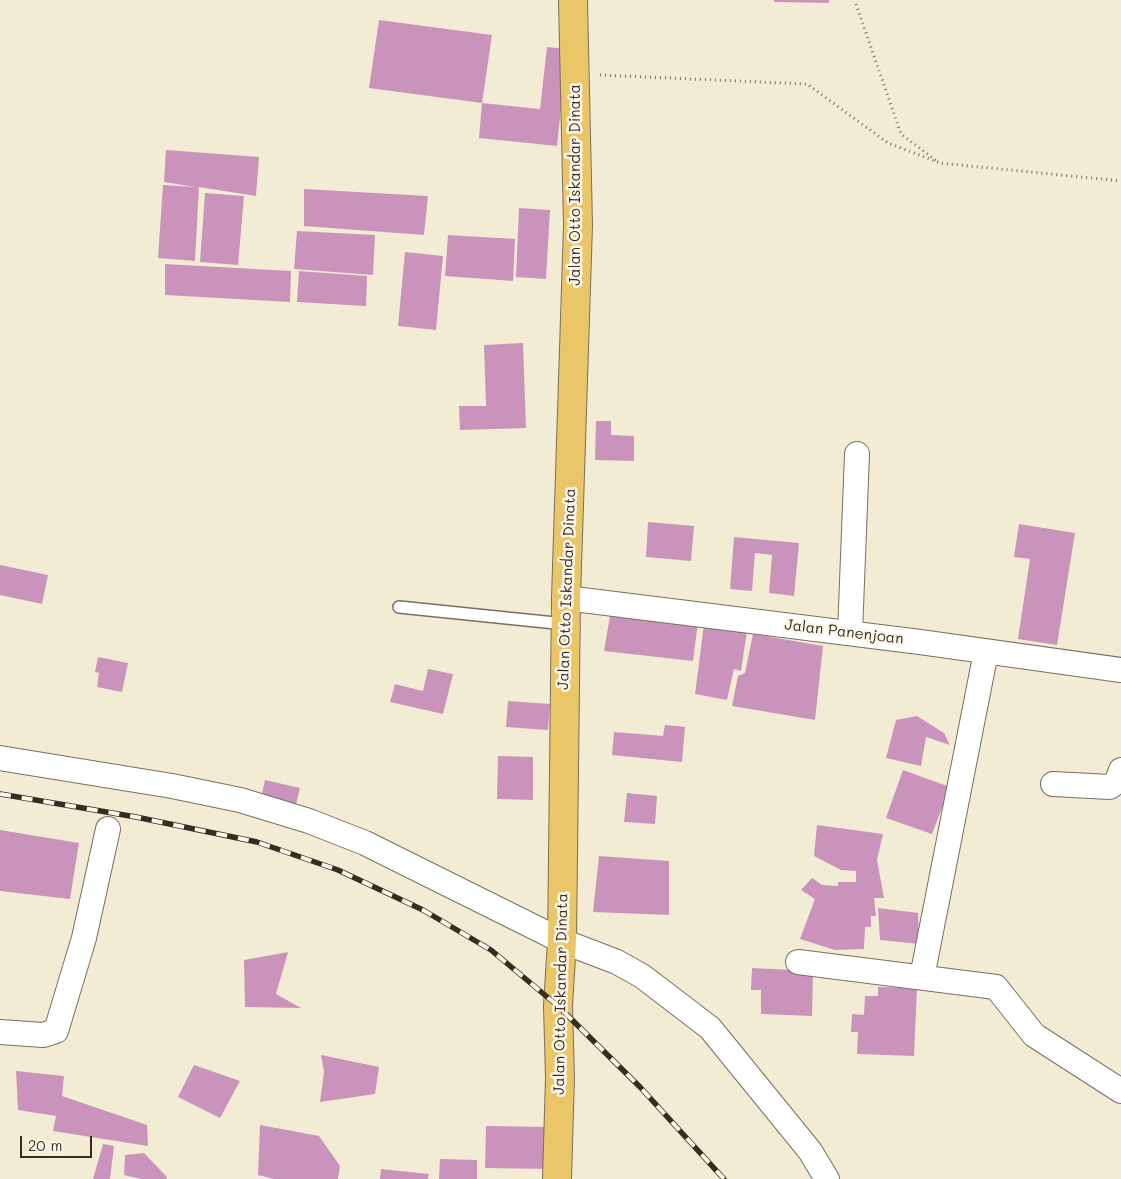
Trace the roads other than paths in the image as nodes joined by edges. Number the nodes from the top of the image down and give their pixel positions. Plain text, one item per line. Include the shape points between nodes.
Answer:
1 (573, 0) edge
2 (857, 454) dead end
3 (400, 607) dead end
4 (565, 611) junction
5 (850, 633) junction
6 (986, 652) junction
7 (1121, 670) edge
8 (0, 758) edge
9 (1121, 770) edge
10 (1053, 784) dead end
11 (108, 829) dead end
12 (562, 941) junction
13 (798, 962) dead end
14 (922, 977) junction
15 (0, 1032) edge
16 (1121, 1091) edge
17 (557, 1179) edge
18 (827, 1179) edge

1 - 4 main road, Jalan Otto Iskandar Dinata via 578,224
2 - 5 street
3 - 4 lane
4 - 5 street, Jalan Panenjoan
4 - 12 main road, Jalan Otto Iskandar Dinata
5 - 6 street, Jalan Panenjoan
6 - 7 street, Jalan Panenjoan
6 - 14 street
8 - 12 street via 172,786 240,800 309,821 365,842
9 - 10 street via 1117,781 1110,787
11 - 15 street via 84,938 56,1031 43,1035
12 - 17 main road, Jalan Otto Iskandar Dinata via 558,1006
12 - 18 street via 617,962 642,976 710,1028 810,1151
13 - 14 street
14 - 16 street via 996,988 1034,1035

